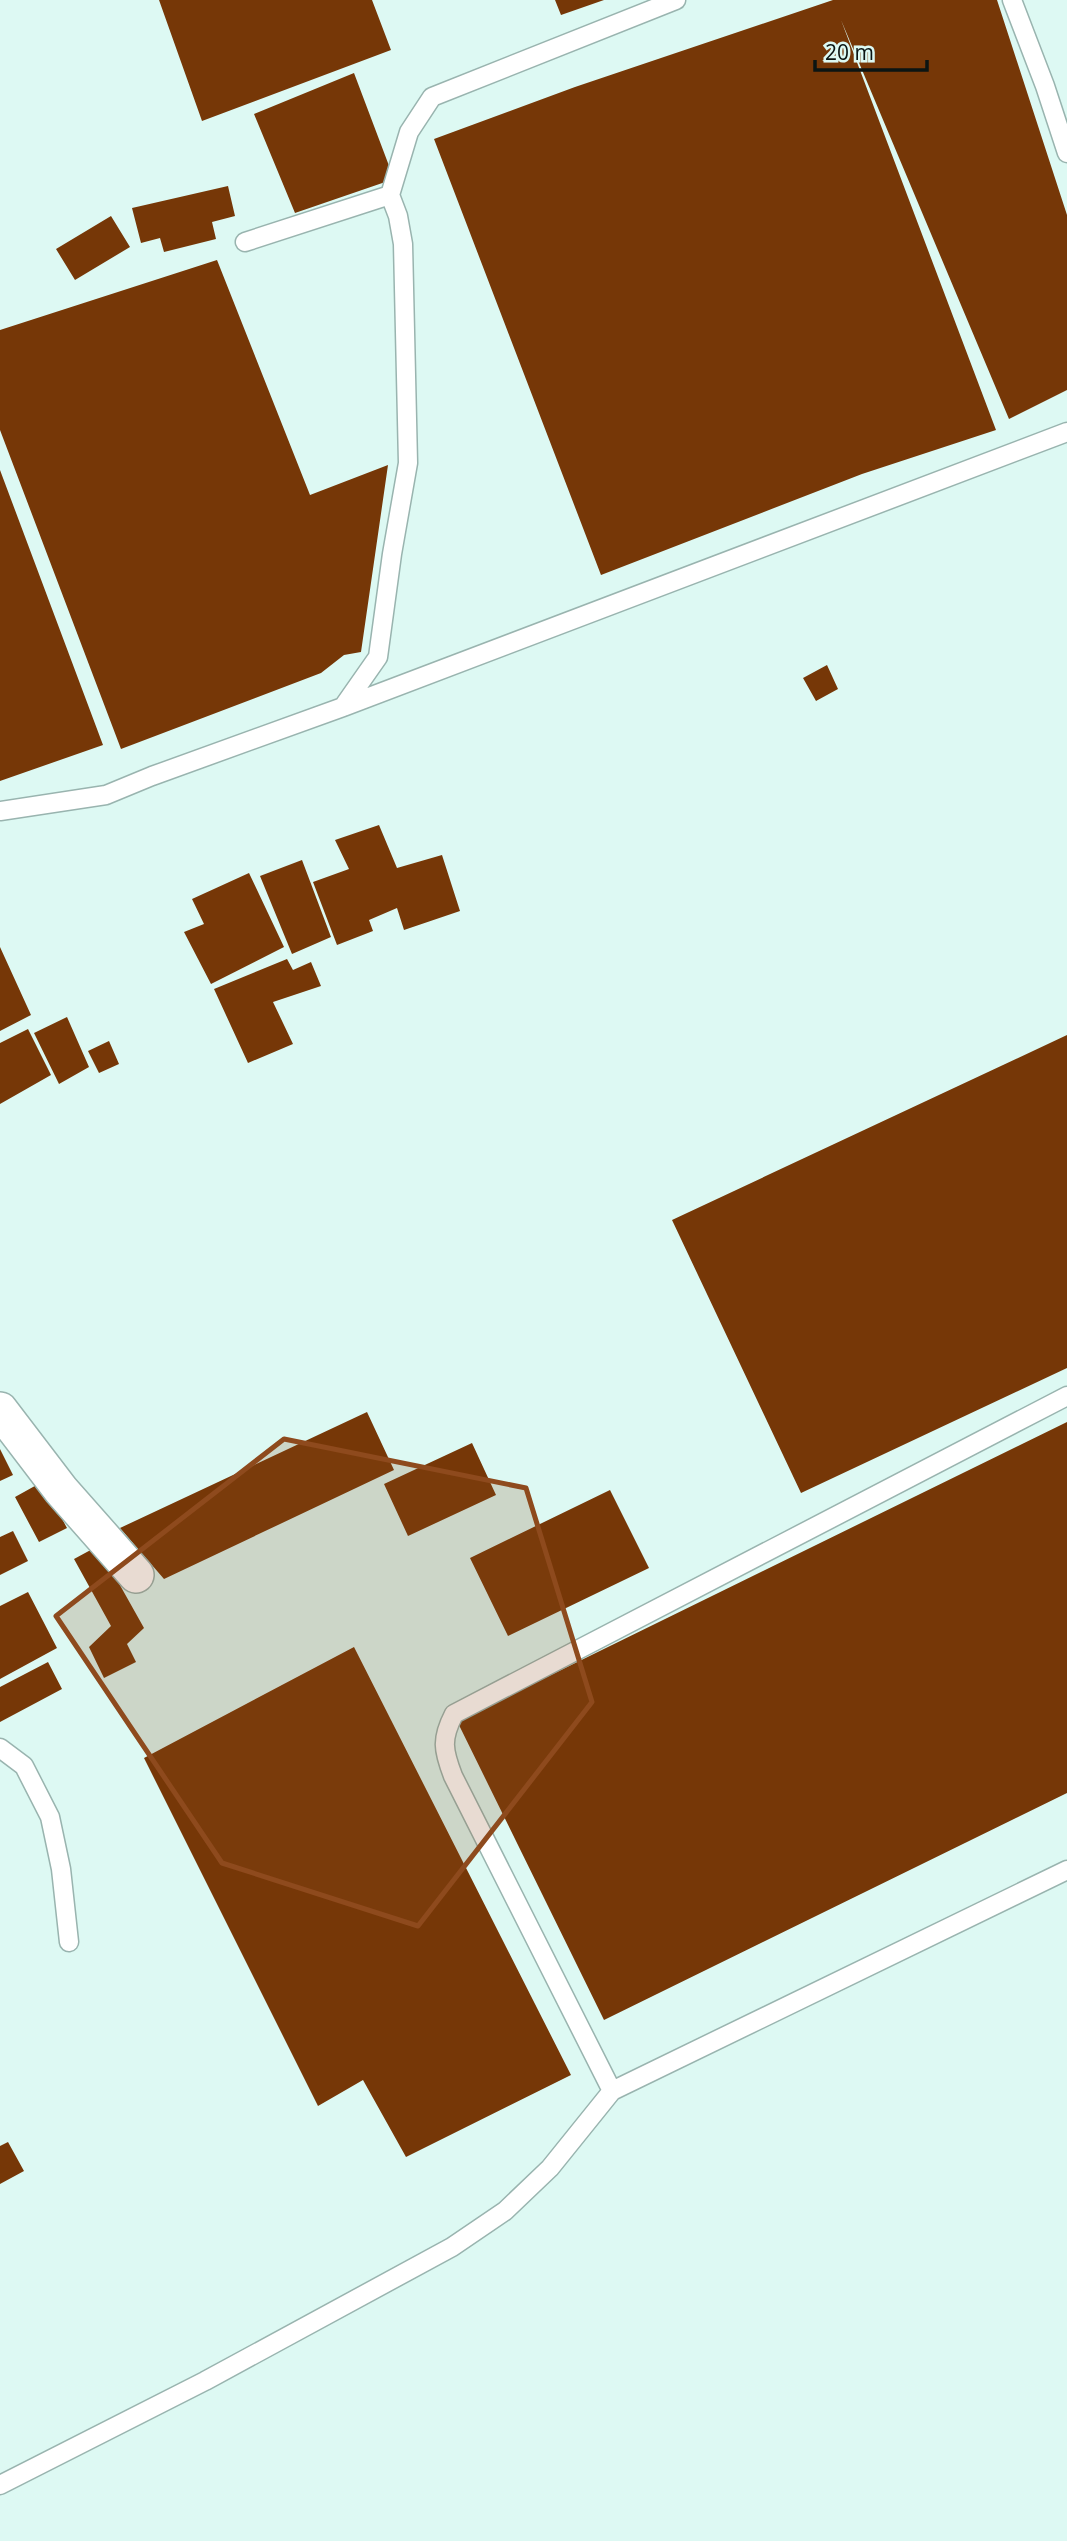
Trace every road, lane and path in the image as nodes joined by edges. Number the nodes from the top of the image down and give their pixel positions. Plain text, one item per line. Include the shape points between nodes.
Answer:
1 (676, 0) edge
2 (1012, 0) edge
3 (1067, 153) edge
4 (390, 195) junction
5 (245, 242) dead end
6 (1067, 432) edge
7 (344, 707) junction
8 (0, 811) edge
9 (1067, 1395) edge
10 (0, 1410) edge
11 (136, 1575) dead end
12 (0, 1748) edge
13 (1067, 1871) edge
14 (69, 1942) dead end
15 (612, 2091) junction
16 (0, 2484) edge

1 - 4 lane via 432,97 409,132
2 - 3 lane
4 - 5 lane
4 - 7 lane via 403,244 408,463 377,657
6 - 7 lane
7 - 8 lane via 106,795
9 - 15 lane via 453,1714 444,1732 453,1776
10 - 11 street via 61,1490
12 - 14 lane via 24,1766 50,1817
13 - 15 lane
15 - 16 lane via 550,2168 505,2211 452,2247 205,2381

